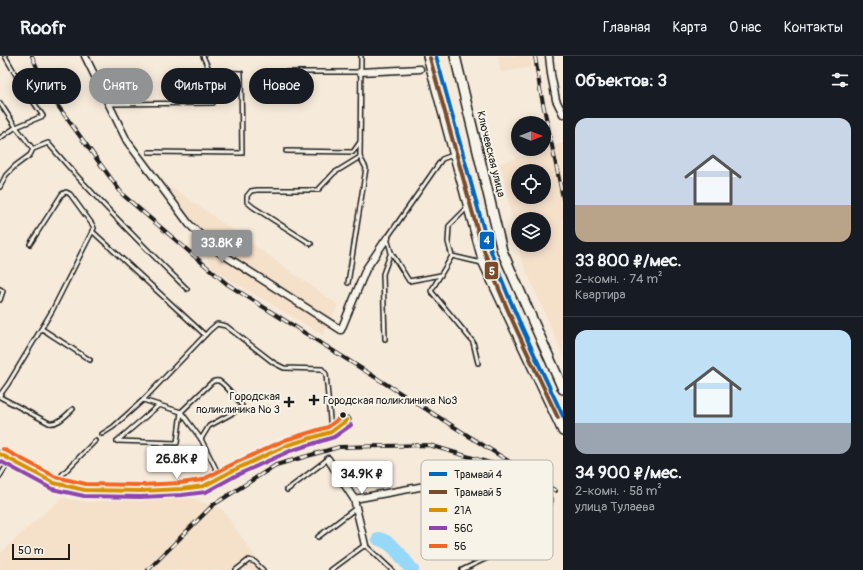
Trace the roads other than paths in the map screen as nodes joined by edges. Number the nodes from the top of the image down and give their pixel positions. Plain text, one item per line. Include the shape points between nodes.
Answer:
1 (5, 56) edge
2 (85, 56) edge
3 (203, 56) edge
4 (361, 56) edge
5 (428, 56) edge
6 (455, 56) edge
7 (549, 56) edge
8 (91, 68) edge
9 (208, 68) edge
10 (431, 68) junction
11 (420, 69) joint
12 (314, 72) edge
13 (360, 72) junction
14 (241, 73) edge
15 (108, 104) edge
16 (1, 105) edge
17 (563, 114) edge
18 (16, 126) junction
19 (0, 138) edge
20 (360, 142) junction
21 (33, 149) junction
22 (286, 151) dead end
23 (149, 152) dead end
24 (454, 155) junction
25 (360, 156) junction
26 (0, 186) edge
27 (468, 207) junction
28 (92, 231) junction
29 (387, 238) junction
30 (30, 244) dead end
31 (311, 244) dead end
32 (392, 252) junction
33 (452, 256) junction
34 (484, 263) junction
35 (441, 275) junction
36 (348, 283) dead end
37 (0, 289) edge
38 (187, 289) dead end
39 (0, 300) edge
40 (42, 329) junction
41 (205, 335) junction
42 (385, 339) dead end
43 (90, 360) dead end
44 (478, 363) dead end
45 (563, 389) edge
46 (0, 396) edge
47 (143, 400) junction
48 (159, 405) junction
49 (73, 410) dead end
50 (181, 412) junction
51 (347, 420) dead end
52 (563, 431) edge
53 (331, 432) junction
54 (102, 434) dead end
55 (202, 439) junction
56 (95, 441) dead end
57 (0, 454) edge
58 (328, 459) joint
59 (10, 460) junction
60 (0, 476) edge
61 (220, 477) junction
62 (54, 483) junction
63 (421, 487) edge
64 (287, 490) dead end
65 (354, 499) junction
66 (356, 508) junction
67 (318, 537) dead end
68 (365, 545) junction
69 (483, 560) edge
70 (236, 570) edge
71 (263, 570) edge
72 (331, 570) edge
73 (392, 570) edge
74 (462, 570) edge

1 - 18 lane via 43,116
2 - 8 street
3 - 9 lane
4 - 13 lane
5 - 10 main road
6 - 45 main road, Ключевская улица via 502,251
7 - 17 street via 556,100
10 - 11 lane
10 - 24 main road
11 - 13 street
12 - 13 lane
13 - 20 lane
14 - 23 lane via 242,153
15 - 29 street via 127,141 189,224 216,250 341,330 366,269
16 - 18 lane
18 - 19 lane
18 - 21 lane
20 - 22 lane via 353,152
20 - 25 lane
21 - 26 lane via 30,155 6,176
21 - 38 lane via 48,143 127,230
24 - 27 main road
24 - 29 lane via 442,159
25 - 31 lane via 334,173 318,190 257,190 251,191 247,196 246,202
25 - 36 lane via 366,168
27 - 33 lane via 449,226 448,242
27 - 34 main road
28 - 30 lane via 92,224 66,192 62,194
28 - 40 lane
28 - 41 lane
29 - 32 lane
32 - 35 lane via 409,281
32 - 42 lane via 383,274
33 - 34 lane
33 - 35 lane
34 - 52 main road
35 - 44 lane via 432,291 473,342
37 - 39 lane via 3,291
40 - 43 lane
40 - 46 lane
41 - 47 lane
41 - 53 lane via 217,324 226,326 274,364 284,368 322,369 326,374
46 - 49 lane via 53,424
47 - 48 lane
47 - 54 lane
48 - 50 lane
48 - 50 lane via 118,441 177,443
50 - 55 lane
50 - 55 lane via 215,381 220,382 240,401 240,409 209,426
51 - 53 street
53 - 61 street via 288,445
55 - 61 lane
56 - 62 lane
57 - 59 street
58 - 64 lane
58 - 65 street
59 - 60 lane
59 - 62 street
61 - 62 street via 204,486 173,490 85,490
63 - 65 street
65 - 66 street
66 - 67 lane
66 - 68 street
68 - 72 lane
68 - 73 lane
69 - 74 lane
70 - 71 lane via 249,560

